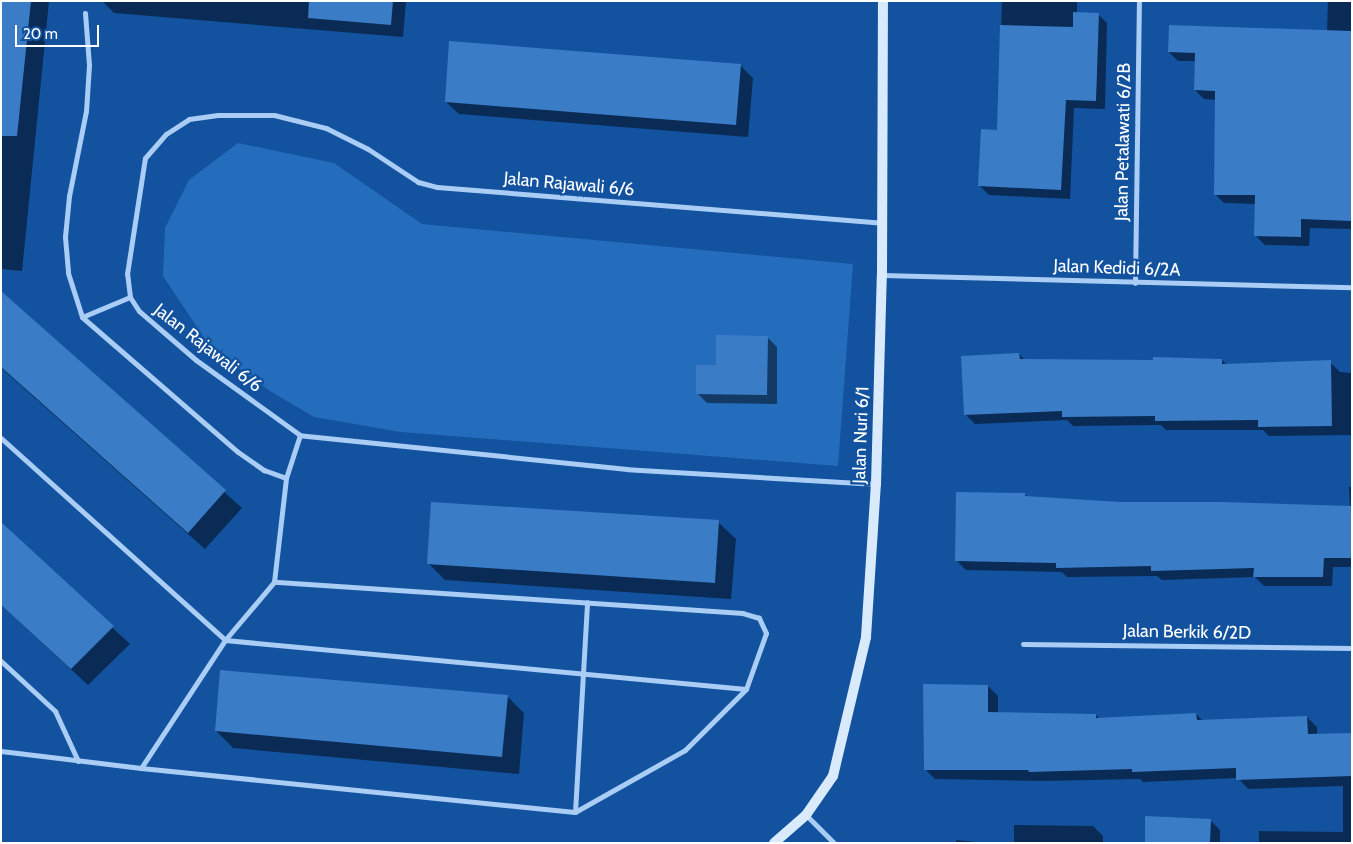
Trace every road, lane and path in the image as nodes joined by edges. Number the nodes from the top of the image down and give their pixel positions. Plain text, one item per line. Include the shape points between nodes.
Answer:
1 (883, 1) edge
2 (1139, 1) edge
3 (85, 13) dead end
4 (882, 223) junction
5 (882, 275) junction
6 (1135, 283) junction
7 (1352, 287) edge
8 (130, 297) junction
9 (82, 317) junction
10 (300, 435) junction
11 (1, 438) edge
12 (286, 478) junction
13 (876, 484) junction
14 (274, 582) junction
15 (587, 602) junction
16 (225, 640) junction
17 (1023, 644) dead end
18 (1352, 648) edge
19 (1, 661) edge
20 (582, 674) junction
21 (746, 689) junction
22 (1, 751) edge
23 (78, 761) junction
24 (141, 768) junction
25 (575, 812) junction
26 (806, 816) junction
27 (774, 843) edge
28 (834, 843) edge

1 - 4 street, Jalan Nuri 6/1
2 - 6 street, Jalan Petalawati 6/2B
3 - 9 street via 89,65 86,111 69,196 65,237 68,274
4 - 5 street, Jalan Nuri 6/1
4 - 8 street, Jalan Rajawali 6/6 via 437,187 418,182 368,149 326,128 274,115 218,115 189,119 166,134 145,158 127,274
5 - 6 street, Jalan Kedidi 6/2A
5 - 13 street, Jalan Nuri 6/1
6 - 7 street, Jalan Kedidi 6/2A
8 - 9 street
8 - 10 street, Jalan Rajawali 6/6 via 139,312 196,360
9 - 12 street via 238,452 264,470
10 - 12 street
10 - 13 street, Jalan Rajawali 6/6 via 627,469
11 - 16 street
12 - 14 street
13 - 26 street, Jalan Nuri 6/1 via 866,637 833,776
14 - 15 street
14 - 16 street
15 - 20 street
15 - 21 street via 743,612 759,618 766,633
16 - 20 street
16 - 24 street
17 - 18 street, Jalan Berkik 6/2D
19 - 23 street via 55,711
20 - 21 street
20 - 25 street
21 - 25 street via 685,750
22 - 23 street
23 - 24 street
24 - 25 street
26 - 27 street, Jalan Nuri 6/1
26 - 28 street

